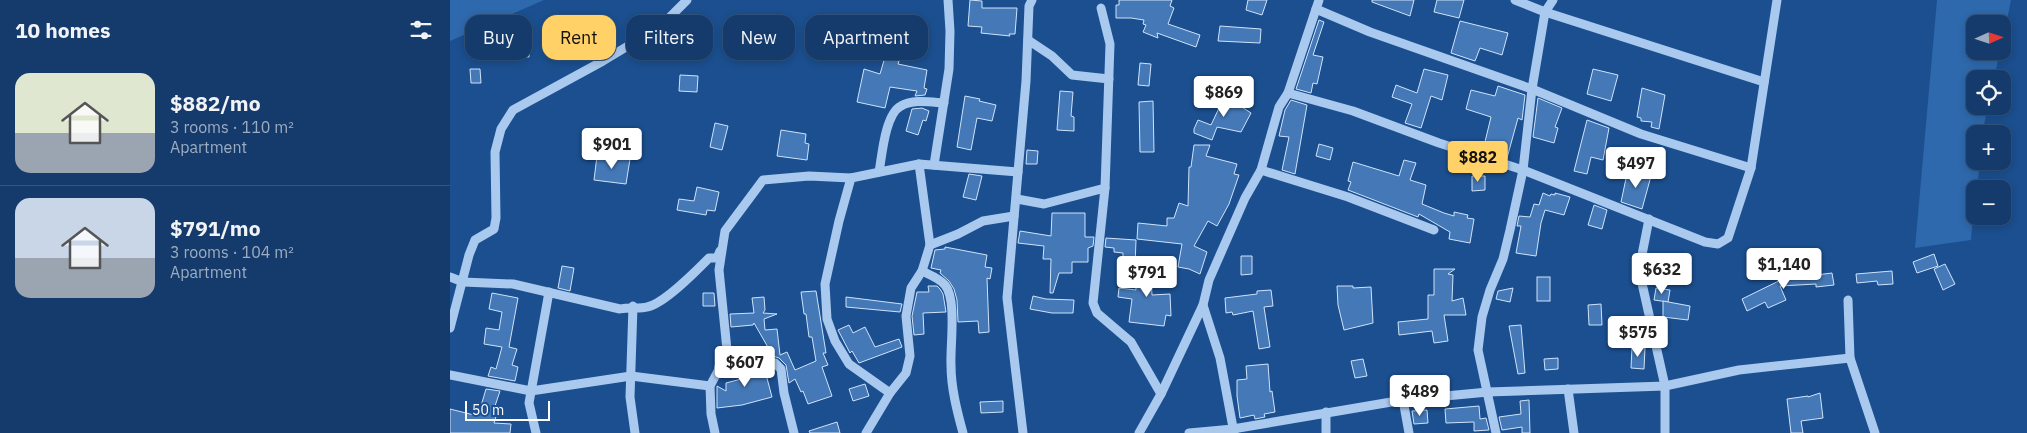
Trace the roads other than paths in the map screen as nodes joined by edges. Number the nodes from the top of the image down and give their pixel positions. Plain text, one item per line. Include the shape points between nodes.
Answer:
1 (687, 0) edge
2 (948, 0) edge
3 (1515, 0) edge
4 (1553, 0) edge
5 (1777, 0) edge
6 (1030, 2) edge
7 (1318, 4) edge
8 (1101, 8) dead end
9 (1545, 12) junction
10 (1028, 40) junction
11 (1109, 79) junction
12 (1764, 82) junction
13 (1532, 88) junction
14 (1288, 93) junction
15 (944, 103) junction
16 (919, 164) junction
17 (934, 165) junction
18 (1750, 168) junction
19 (1261, 170) junction
20 (1523, 170) junction
21 (879, 172) junction
22 (1018, 172) junction
23 (851, 178) junction
24 (1104, 188) junction
25 (1016, 199) junction
26 (1014, 216) junction
27 (1649, 219) junction
28 (1434, 230) dead end
29 (725, 231) junction
30 (930, 245) junction
31 (922, 271) junction
32 (450, 277) edge
33 (463, 282) junction
34 (549, 292) junction
35 (1848, 300) dead end
36 (1203, 305) junction
37 (633, 306) junction
38 (450, 328) edge
39 (727, 350) junction
40 (1850, 358) junction
41 (450, 375) edge
42 (631, 376) junction
43 (710, 386) junction
44 (1665, 386) junction
45 (1568, 389) junction
46 (531, 391) junction
47 (1488, 392) junction
48 (890, 393) junction
49 (1161, 394) junction
50 (1403, 400) junction
51 (1326, 412) junction
52 (1234, 431) edge
53 (536, 433) edge
54 (635, 433) edge
55 (715, 433) edge
56 (794, 433) edge
57 (866, 433) edge
58 (964, 433) edge
59 (1023, 433) edge
60 (1139, 433) edge
61 (1189, 433) edge
62 (1326, 433) edge
63 (1408, 433) edge
64 (1496, 433) edge
65 (1574, 433) edge
66 (1665, 433) edge
67 (1875, 433) edge

1 - 33 street via 660,26 513,110 501,129 495,152 494,229 475,240
2 - 15 street via 949,69
3 - 9 street
4 - 9 street
5 - 12 street
6 - 10 street
7 - 13 street via 1370,32
7 - 14 street
8 - 11 street via 1110,44
9 - 12 street
9 - 13 street
10 - 11 street via 1072,75
10 - 22 street
11 - 24 street
12 - 18 street
13 - 18 street via 1642,134
13 - 20 street
14 - 19 street via 1279,106
14 - 20 street via 1353,111
15 - 17 street
15 - 21 street via 921,101 900,106 892,115 886,131
16 - 17 street
16 - 21 street
16 - 30 street
17 - 22 street
18 - 27 street via 1728,238 1718,244 1705,242
19 - 28 street via 1348,197
19 - 36 street via 1213,270
20 - 27 street
20 - 47 street via 1503,259 1482,317 1478,350
21 - 23 street
22 - 25 street
23 - 29 street via 809,176 763,180
23 - 48 street via 825,284 827,319 849,364
24 - 25 street via 1044,204
24 - 49 street via 1094,304 1097,313 1131,342
25 - 26 street
26 - 30 street via 983,221
26 - 59 street via 1007,298
27 - 44 street via 1639,270
29 - 37 street via 718,258 709,258 660,302 646,308
29 - 39 street via 719,270
30 - 31 street
31 - 48 street via 911,288 906,316 910,356 906,373
31 - 58 street via 946,286 950,300 950,366 953,393
32 - 33 street
33 - 34 street via 513,284
33 - 38 street
34 - 37 street via 620,309
34 - 46 street
35 - 40 street
36 - 49 street
36 - 52 street via 1220,358
37 - 42 street
39 - 43 street
39 - 56 street via 752,354 781,369
40 - 44 street via 1739,370
40 - 67 street
41 - 46 street
42 - 43 street
42 - 46 street
42 - 54 street
43 - 55 street
44 - 45 street
44 - 66 street
45 - 47 street
45 - 65 street
46 - 53 street via 529,403
47 - 50 street
47 - 64 street
48 - 57 street
49 - 60 street
50 - 51 street
50 - 63 street
51 - 52 street
51 - 62 street
52 - 61 street

